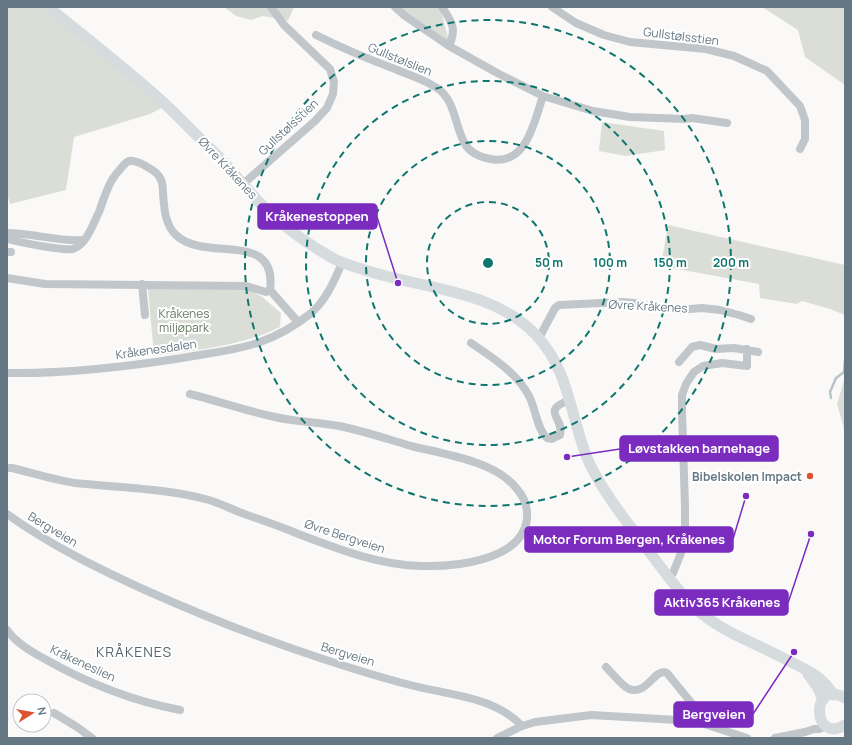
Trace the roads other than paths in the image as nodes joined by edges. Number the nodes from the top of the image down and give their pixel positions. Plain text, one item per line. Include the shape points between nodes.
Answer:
1 (48, 7) edge
2 (271, 7) edge
3 (395, 7) edge
4 (442, 7) edge
5 (552, 7) edge
6 (316, 35) dead end
7 (449, 46) junction
8 (542, 96) junction
9 (727, 122) dead end
10 (800, 149) dead end
11 (243, 184) junction
12 (7, 233) edge
13 (7, 239) edge
14 (84, 240) junction
15 (342, 263) junction
16 (7, 278) edge
17 (142, 284) junction
18 (270, 290) junction
19 (145, 315) dead end
20 (751, 319) dead end
21 (298, 322) junction
22 (538, 338) junction
23 (471, 343) dead end
24 (747, 349) junction
25 (758, 352) dead end
26 (679, 362) dead end
27 (7, 373) edge
28 (190, 394) dead end
29 (570, 400) junction
30 (7, 468) edge
31 (7, 514) edge
32 (669, 578) junction
33 (7, 630) edge
34 (799, 666) junction
35 (606, 667) dead end
36 (840, 697) edge
37 (823, 700) junction
38 (180, 710) dead end
39 (54, 713) dead end
40 (703, 722) junction
41 (522, 726) junction
42 (844, 726) edge
43 (828, 727) edge
44 (92, 738) edge
45 (498, 738) edge
46 (747, 738) edge
47 (775, 738) edge
48 (844, 738) edge

1 - 11 main road, Øvre Kråkenes via 164,103 214,151
2 - 11 street, Gullstølsstien via 284,25 330,69 334,94 327,108 315,121
3 - 7 street
4 - 7 street via 454,29
5 - 10 street, Gullstølsstien via 576,23 604,35 630,42 706,49 734,56 767,71 800,106 805,120 805,139
6 - 8 street, Gullstølslien via 436,87 452,106 465,144 482,158 503,159 525,146
7 - 8 street
8 - 9 street via 593,111 630,117 692,118
11 - 15 main road, Øvre Kråkenes via 268,211 304,240
12 - 14 street via 71,241
13 - 14 street via 68,249 74,249
14 - 18 street via 99,212 111,180 124,164 134,161 144,165 160,178 166,219 176,235 186,243 200,247 255,254 269,268
15 - 21 street, Kråkenesdalen via 328,294 310,314
15 - 22 main road, Øvre Kråkenes via 468,296 501,308
16 - 17 street via 45,284
17 - 18 street via 246,286 266,292
17 - 19 street
18 - 21 street
20 - 22 street, Øvre Kråkenes via 720,310 678,310 623,302 559,305
21 - 27 street, Kråkenesdalen via 260,342 229,350 132,366 30,374
22 - 29 main road, Øvre Kråkenes via 556,362
23 - 29 street via 506,369 523,387 536,412 541,431 547,438 552,439 560,435 555,408 560,403
24 - 25 street
24 - 26 street via 692,346
24 - 32 street via 746,366 722,363 703,366 694,372 682,395 685,539
28 - 30 street, Øvre Bergveien via 275,417 357,430 483,466 504,477 519,490 527,511 524,530 512,545 493,556 448,565 412,565 381,561 349,552 219,503 191,496 158,490 72,482
29 - 32 main road, Øvre Kråkenes via 586,455 595,474 613,504
31 - 41 street, Bergveien via 75,556 205,616 381,677 481,701 506,712
32 - 34 main road, Øvre Kråkenes via 693,606 713,622
33 - 38 street, Kråkeneslien via 32,652 91,683 156,705
34 - 36 main road, Øvre Kråkenes via 818,676
34 - 37 main road, Øvre Kråkenes via 812,679
35 - 40 street via 630,689 639,690 658,674 668,673 698,711
36 - 37 main road via 830,696
37 - 43 main road via 819,708
39 - 44 street
40 - 41 street via 592,715
40 - 46 street
41 - 45 street
42 - 43 main road
42 - 48 main road
43 - 47 street

